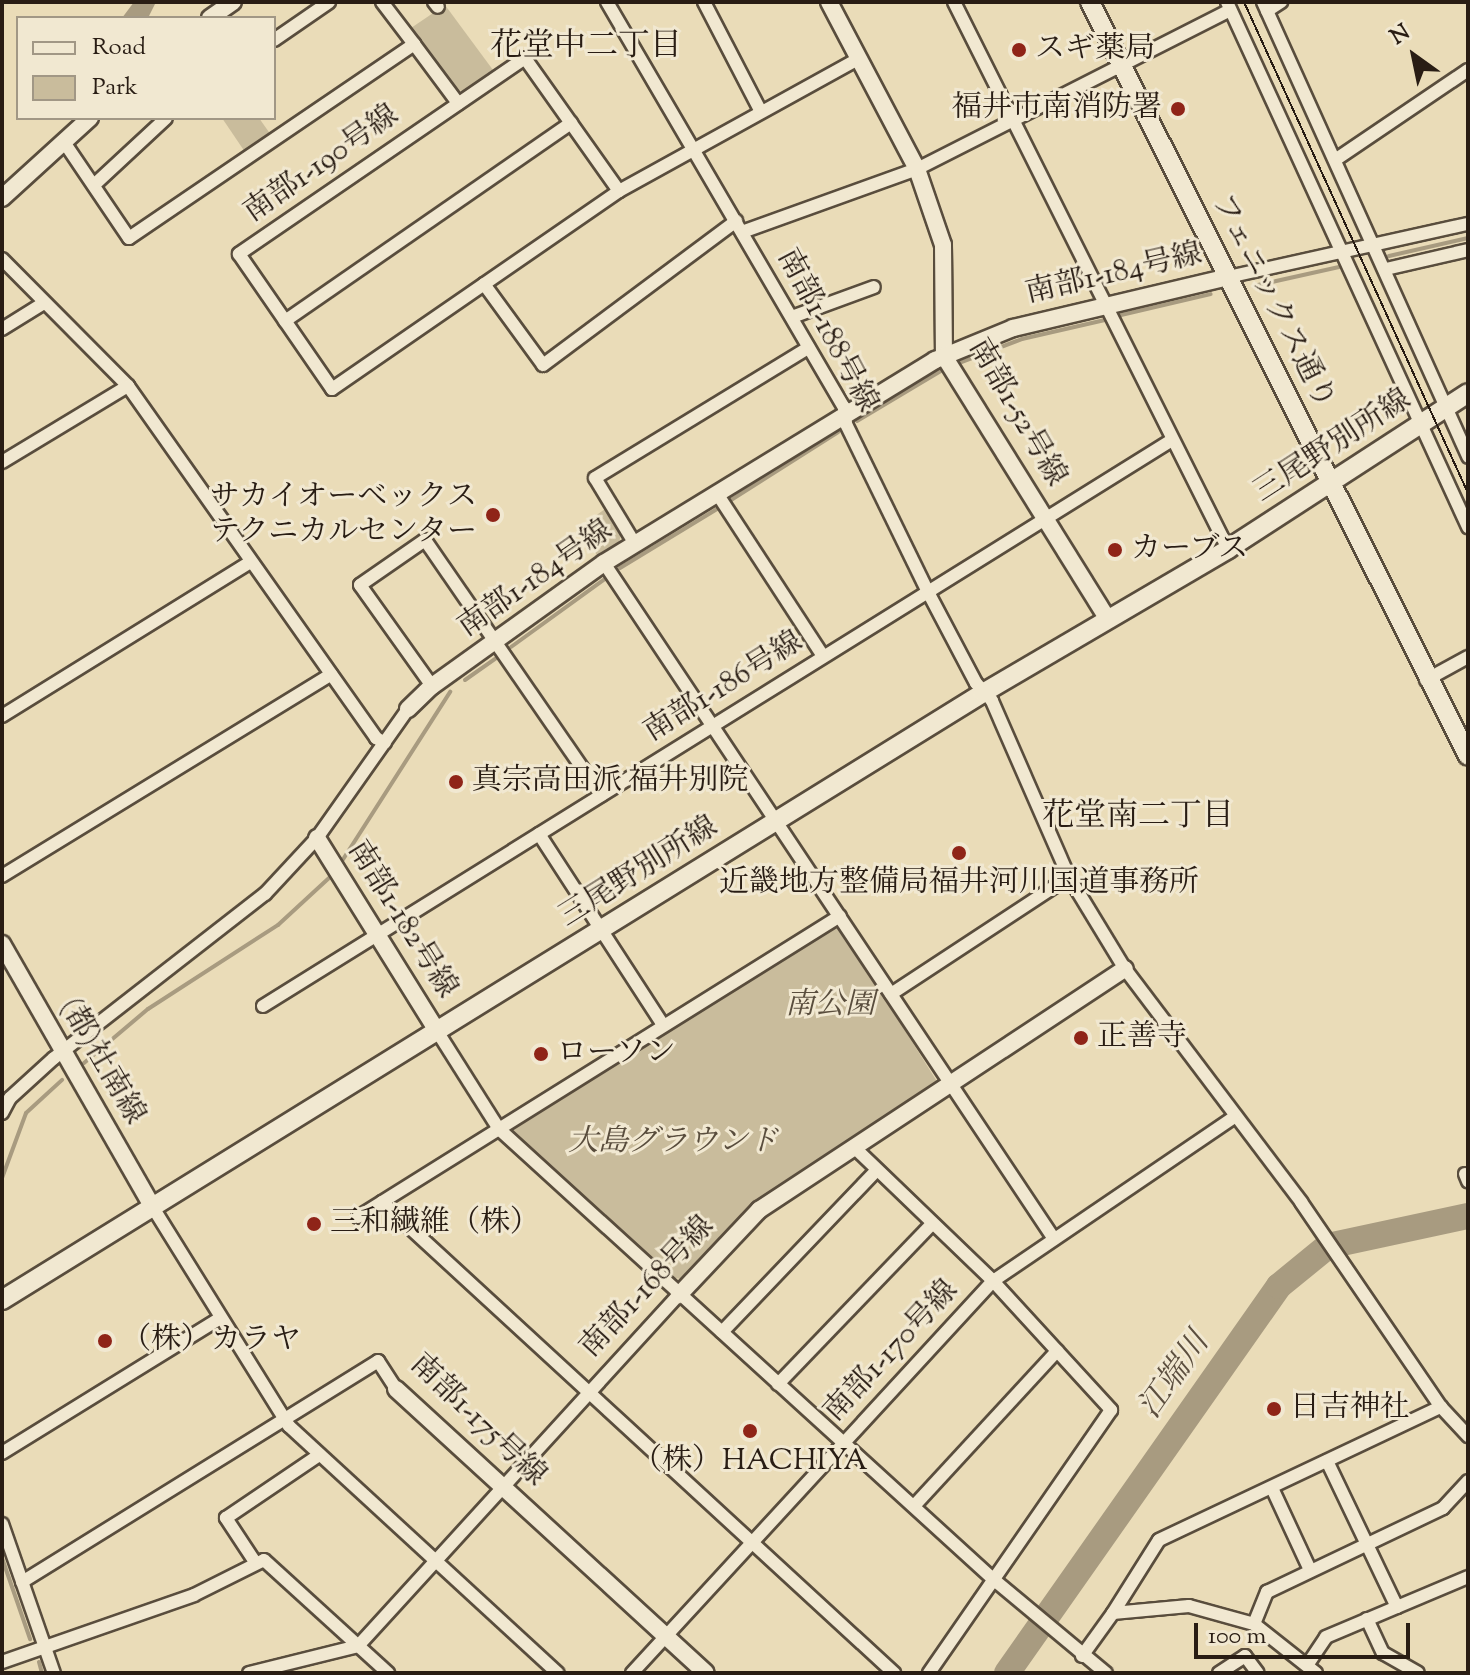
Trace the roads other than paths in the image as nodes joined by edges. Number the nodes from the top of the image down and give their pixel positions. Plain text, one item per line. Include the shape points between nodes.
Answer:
1 (233, 2) edge
2 (329, 2) edge
3 (382, 2) edge
4 (607, 2) edge
5 (704, 2) edge
6 (829, 2) edge
7 (954, 2) edge
8 (1090, 2) edge
9 (1281, 2) edge
10 (1228, 6) edge
11 (1265, 6) edge
12 (213, 16) edge
13 (276, 39) edge
14 (414, 44) junction
15 (858, 59) junction
16 (1122, 66) junction
17 (1468, 70) edge
18 (458, 103) junction
19 (760, 110) junction
20 (88, 120) edge
21 (164, 120) edge
22 (1013, 122) junction
23 (571, 123) junction
24 (64, 142) junction
25 (693, 148) junction
26 (1338, 158) junction
27 (917, 169) junction
28 (94, 185) junction
29 (619, 191) junction
30 (2, 198) edge
31 (1468, 224) edge
32 (739, 227) junction
33 (1375, 244) junction
34 (1468, 250) edge
35 (1342, 253) junction
36 (2, 259) edge
37 (1386, 269) junction
38 (1228, 277) junction
39 (484, 284) junction
40 (874, 287) dead end
41 (44, 303) junction
42 (1106, 306) junction
43 (792, 317) junction
44 (285, 321) junction
45 (2, 329) edge
46 (808, 348) junction
47 (944, 356) junction
48 (128, 386) junction
49 (1468, 393) edge
50 (1444, 408) junction
51 (845, 415) junction
52 (1420, 424) junction
53 (1172, 440) junction
54 (1468, 457) edge
55 (2, 462) edge
56 (1331, 481) junction
57 (718, 495) junction
58 (1045, 519) junction
59 (1468, 527) edge
60 (635, 544) junction
61 (1228, 549) junction
62 (250, 562) junction
63 (604, 563) junction
64 (928, 592) junction
65 (1108, 619) junction
66 (497, 641) junction
67 (823, 656) junction
68 (1468, 657) edge
69 (331, 674) junction
70 (1426, 680) junction
71 (432, 686) junction
72 (983, 693) junction
73 (408, 709) joint
74 (2, 716) edge
75 (713, 725) junction
76 (385, 743) junction
77 (1468, 756) edge
78 (601, 795) junction
79 (777, 820) junction
80 (539, 834) junction
81 (317, 838) junction
82 (2, 876) edge
83 (1069, 877) junction
84 (840, 916) junction
85 (600, 930) junction
86 (376, 935) junction
87 (2, 944) edge
88 (1125, 969) junction
89 (891, 994) junction
90 (263, 1006) dead end
91 (663, 1025) junction
92 (437, 1031) junction
93 (62, 1052) junction
94 (952, 1084) junction
95 (2, 1113) edge
96 (1233, 1118) junction
97 (499, 1129) junction
98 (855, 1148) junction
99 (877, 1170) junction
100 (382, 1202) junction
101 (152, 1206) junction
102 (358, 1217) dead end
103 (932, 1224) junction
104 (1054, 1239) junction
105 (993, 1281) junction
106 (679, 1295) junction
107 (2, 1300) edge
108 (221, 1318) junction
109 (722, 1332) junction
110 (1057, 1351) junction
111 (778, 1384) junction
112 (396, 1389) joint
113 (589, 1394) junction
114 (1441, 1407) junction
115 (284, 1419) junction
116 (1468, 1436) edge
117 (843, 1443) junction
118 (2, 1453) edge
119 (319, 1455) junction
120 (1327, 1461) junction
121 (1468, 1481) edge
122 (503, 1487) junction
123 (1272, 1488) junction
124 (914, 1506) junction
125 (2, 1524) edge
126 (751, 1544) junction
127 (1366, 1544) junction
128 (436, 1561) junction
129 (255, 1562) junction
130 (1310, 1570) junction
131 (1468, 1577) edge
132 (993, 1579) junction
133 (22, 1582) junction
134 (1397, 1607) junction
135 (1113, 1613) junction
136 (1367, 1619) junction
137 (1254, 1624) junction
138 (666, 1637) junction
139 (44, 1646) junction
140 (358, 1646) junction
141 (1082, 1656) junction
142 (2, 1662) edge
143 (1312, 1668) edge
144 (1097, 1671) edge
145 (54, 1673) edge
146 (249, 1673) edge
147 (388, 1673) edge
148 (558, 1673) edge
149 (632, 1673) edge
150 (706, 1673) edge
151 (894, 1673) edge
152 (929, 1673) edge
153 (1219, 1673) edge
154 (1258, 1673) edge
155 (1418, 1673) edge

1 - 12 street
2 - 13 street
3 - 14 street
4 - 25 street, 南部1-188号線
5 - 19 street
6 - 15 street, 南部1-52号線
7 - 22 street
8 - 16 main road, フェニックス通り
9 - 11 street
10 - 16 street
10 - 35 street
11 - 26 street
14 - 18 street
14 - 28 street via 129,238
15 - 19 street, 南部1-190号線
15 - 27 street, 南部1-52号線
16 - 22 street
16 - 38 main road, フェニックス通り
17 - 26 street
18 - 23 street, 南部1-190号線 via 525,58
18 - 44 street, 南部1-190号線 via 239,254
19 - 25 street, 南部1-190号線
20 - 24 street
21 - 28 street
22 - 27 street
22 - 42 street
23 - 29 street, 南部1-190号線
23 - 44 street
24 - 28 street
24 - 30 street
25 - 29 street, 南部1-190号線
25 - 32 street, 南部1-188号線
26 - 33 street
27 - 32 street
27 - 47 street, 南部1-52号線 via 943,245
29 - 39 street, 南部1-190号線
31 - 33 street
32 - 39 street via 543,365
32 - 43 street, 南部1-188号線
33 - 35 street
33 - 37 street
34 - 37 street
35 - 38 street
35 - 52 street
36 - 41 street
37 - 50 street
38 - 42 street, 南部1-184号線
38 - 56 main road, フェニックス通り
39 - 44 street, 南部1-190号線 via 332,389
40 - 43 street
41 - 45 street
41 - 48 street
42 - 47 street, 南部1-184号線 via 1013,328
42 - 53 street
43 - 46 street, 南部1-188号線
46 - 51 street, 南部1-188号線
46 - 60 street via 595,478
47 - 51 street, 南部1-184号線
47 - 58 street, 南部1-52号線
48 - 55 street
48 - 62 street
49 - 50 main road, 三尾野別所線
50 - 52 main road, 三尾野別所線
50 - 54 street
51 - 57 street, 南部1-184号線
51 - 64 street, 南部1-188号線
52 - 56 main road, 三尾野別所線
52 - 59 street
53 - 58 street, 南部1-186号線
53 - 61 street
56 - 61 main road, 三尾野別所線
56 - 70 main road, フェニックス通り
57 - 60 street, 南部1-184号線
57 - 67 street
58 - 64 street, 南部1-186号線
58 - 65 street, 南部1-52号線
60 - 63 street, 南部1-184号線
61 - 65 main road, 三尾野別所線
62 - 69 street
62 - 74 street
63 - 66 street, 南部1-184号線
63 - 75 street
64 - 67 street, 南部1-186号線
64 - 72 street, 南部1-188号線
65 - 72 main road, 三尾野別所線
66 - 71 street, 南部1-184号線
66 - 71 street via 425,540 360,585
66 - 78 street
67 - 75 street, 南部1-186号線
68 - 70 street
69 - 76 street via 376,738
69 - 82 street
70 - 77 main road, フェニックス通り
71 - 73 street, 南部1-184号線
72 - 79 main road, 三尾野別所線
72 - 83 street, 南部1-188号線 via 999,717
73 - 76 street, 南部1-184号線
75 - 78 street, 南部1-186号線
75 - 79 street
76 - 81 street, 南部1-184号線
78 - 80 street, 南部1-186号線
79 - 84 street
79 - 85 main road, 三尾野別所線
80 - 85 street
80 - 86 street, 南部1-186号線
81 - 86 street, 南部1-182号線
81 - 93 street, 南部1-184号線 via 265,894
83 - 88 street, 南部1-188号線
83 - 89 street
84 - 89 street
84 - 91 street
85 - 91 street
85 - 92 main road, 三尾野別所線
86 - 90 street, 南部1-186号線
86 - 92 street, 南部1-182号線
87 - 93 street, (都)社南線
88 - 94 street, 南部1-168号線
88 - 96 street, 南部1-188号線
89 - 94 street
91 - 97 street
92 - 97 street
92 - 101 main road, 三尾野別所線
93 - 95 street, 南部1-184号線 via 10,1098
93 - 101 street, (都)社南線
94 - 98 street, 南部1-168号線
94 - 104 street
96 - 104 street, 南部1-170号線
96 - 114 street, 南部1-188号線 via 1305,1207
97 - 100 street
97 - 106 street
98 - 99 street
98 - 106 street, 南部1-168号線 via 759,1210
99 - 103 street
99 - 109 street
100 - 102 street
100 - 113 street
101 - 107 main road, 三尾野別所線
101 - 108 street
103 - 105 street
103 - 111 street
104 - 105 street, 南部1-170号線
105 - 110 street
105 - 117 street, 南部1-170号線
106 - 109 street
106 - 113 street, 南部1-168号線
108 - 115 street
108 - 118 street
109 - 111 street
110 - 124 street
110 - 132 street via 1111,1410
111 - 117 street
112 - 115 street, 南部1-175号線 via 378,1361
112 - 122 street, 南部1-175号線
113 - 122 street, 南部1-168号線
113 - 126 street
114 - 116 street, 南部1-188号線
114 - 120 street
115 - 119 street
115 - 133 street, 南部1-175号線
117 - 124 street
117 - 126 street, 南部1-170号線
119 - 128 street
119 - 129 street via 226,1518
120 - 123 street
120 - 127 street
121 - 127 street via 1443,1508
122 - 128 street, 南部1-168号線
122 - 138 street, 南部1-175号線
123 - 130 street
123 - 135 street via 1159,1540
124 - 132 street
125 - 133 street
126 - 138 street, 南部1-170号線
126 - 151 street
127 - 130 street
127 - 134 street
128 - 140 street, 南部1-168号線
128 - 148 street
129 - 139 street via 194,1595
129 - 140 street via 264,1560
130 - 137 street via 1267,1592
131 - 134 street
132 - 141 street
132 - 152 street
133 - 139 street
134 - 136 street
135 - 137 street via 1189,1606
135 - 141 street
136 - 143 street via 1326,1637
136 - 155 street via 1383,1653
137 - 143 street
138 - 149 street, 南部1-170号線
138 - 150 street, 南部1-175号線
139 - 142 street
139 - 145 street
140 - 146 street
140 - 147 street
141 - 144 street
153 - 154 street via 1245,1656

